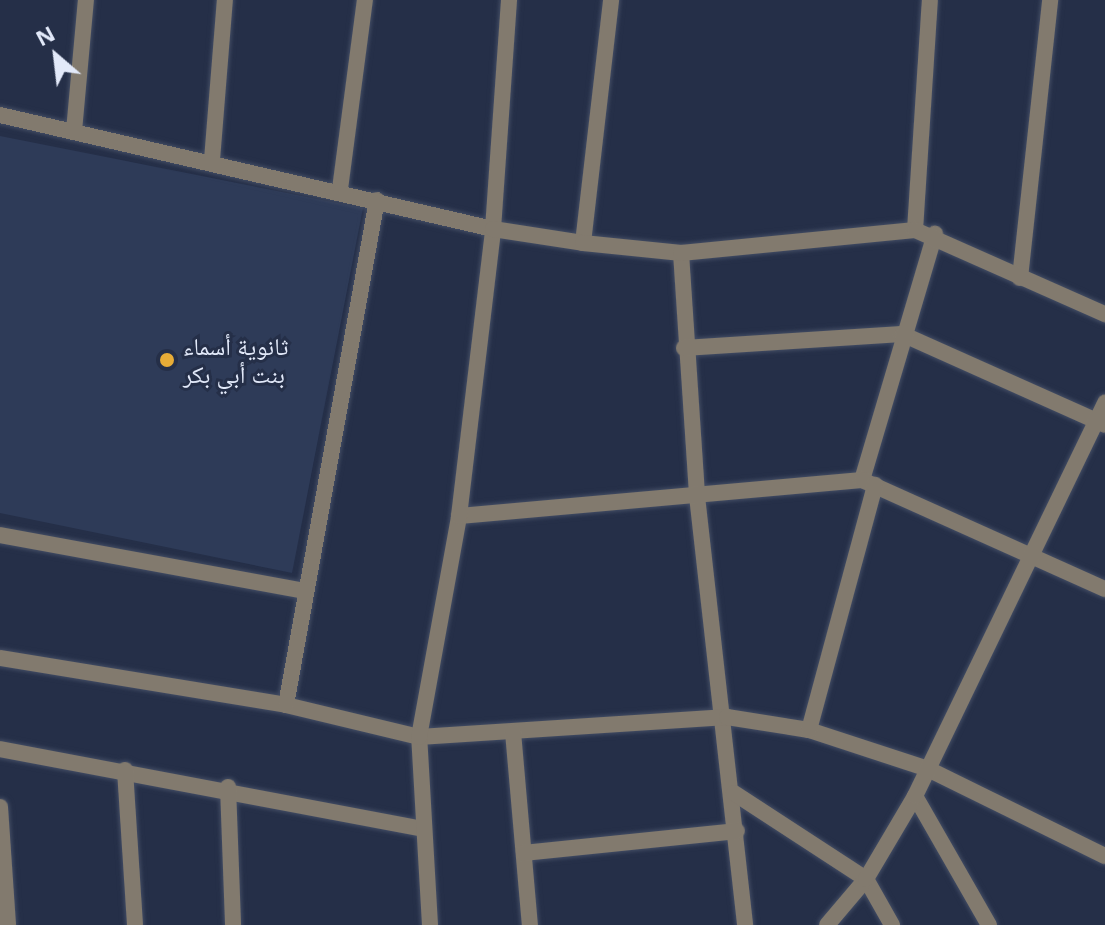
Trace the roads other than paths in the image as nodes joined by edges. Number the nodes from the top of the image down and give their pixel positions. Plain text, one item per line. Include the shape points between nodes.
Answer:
1 (86, 0) edge
2 (225, 0) edge
3 (365, 0) edge
4 (509, 0) edge
5 (611, 0) edge
6 (930, 0) edge
7 (1050, 0) edge
8 (0, 115) edge
9 (74, 131) junction
10 (212, 160) junction
11 (340, 189) junction
12 (377, 200) junction
13 (493, 229) junction
14 (915, 230) junction
15 (935, 234) junction
16 (583, 243) junction
17 (681, 253) junction
18 (1020, 278) junction
19 (1105, 314) edge
20 (902, 334) junction
21 (684, 348) junction
22 (1105, 403) edge
23 (1101, 423) edge
24 (868, 482) junction
25 (697, 496) junction
26 (459, 516) junction
27 (0, 535) edge
28 (1032, 554) junction
29 (1105, 589) edge
30 (306, 591) junction
31 (0, 658) edge
32 (286, 705) junction
33 (727, 717) junction
34 (809, 730) junction
35 (513, 732) junction
36 (419, 737) junction
37 (0, 749) edge
38 (928, 769) junction
39 (125, 770) junction
40 (228, 787) junction
41 (734, 793) junction
42 (915, 796) junction
43 (0, 807) edge
44 (424, 829) junction
45 (737, 831) junction
46 (524, 853) junction
47 (1105, 856) edge
48 (866, 879) junction
49 (8, 925) edge
50 (135, 925) edge
51 (233, 925) edge
52 (430, 925) edge
53 (530, 925) edge
54 (745, 925) edge
55 (827, 925) edge
56 (892, 925) edge
57 (989, 925) edge

1 - 9 street
2 - 10 street
3 - 11 street
4 - 13 street
5 - 16 street
6 - 14 street
7 - 18 street
8 - 9 street
9 - 10 street
10 - 11 street
11 - 12 street
12 - 13 street
12 - 30 street
13 - 16 street
13 - 26 street
14 - 15 street
14 - 17 street
15 - 18 street
15 - 20 street
16 - 17 street
17 - 21 street
18 - 19 street
20 - 21 street
20 - 23 street
20 - 24 street
21 - 25 street
22 - 23 street
23 - 28 street
24 - 25 street
24 - 28 street
24 - 34 street
25 - 26 street
25 - 33 street
26 - 36 street
27 - 30 street
28 - 29 street
28 - 38 street
30 - 32 street
31 - 32 street
32 - 36 street
33 - 34 street
33 - 35 street
33 - 41 street
34 - 38 street
35 - 36 street
35 - 46 street
36 - 44 street
37 - 39 street
38 - 42 street
38 - 47 street
39 - 40 street
39 - 50 street
40 - 44 street
40 - 51 street
41 - 45 street
41 - 48 street
42 - 48 street
42 - 57 street
43 - 49 street
44 - 52 street
45 - 46 street
45 - 54 street
46 - 53 street
48 - 55 street
48 - 56 street

